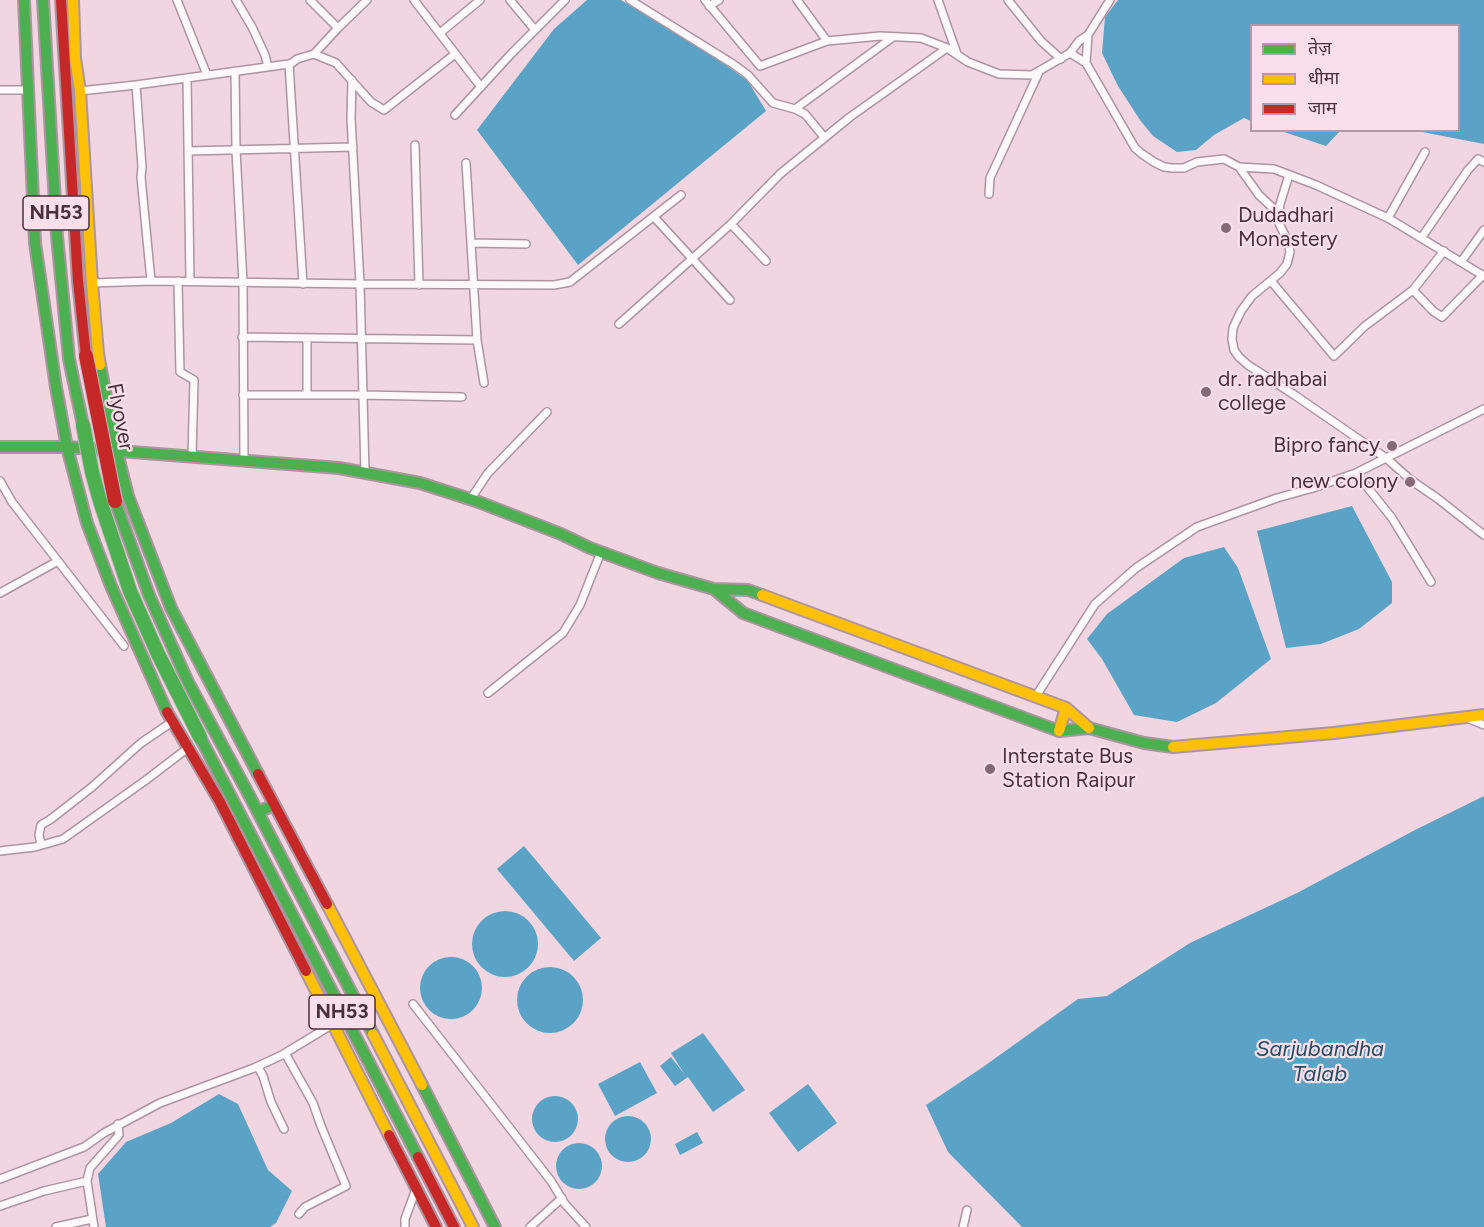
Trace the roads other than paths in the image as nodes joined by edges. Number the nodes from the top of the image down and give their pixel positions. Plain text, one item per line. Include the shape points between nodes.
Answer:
1 (24, 0) edge
2 (43, 0) edge
3 (61, 0) edge
4 (72, 0) edge
5 (177, 0) edge
6 (236, 0) edge
7 (310, 0) edge
8 (367, 0) edge
9 (414, 0) edge
10 (480, 0) edge
11 (510, 0) edge
12 (565, 0) edge
13 (630, 0) edge
14 (719, 0) edge
15 (797, 0) edge
16 (938, 0) edge
17 (1008, 0) edge
18 (1110, 0) edge
19 (707, 3) edge
20 (338, 28) junction
21 (535, 30) junction
22 (440, 33) junction
23 (1088, 35) junction
24 (893, 37) junction
25 (827, 41) junction
26 (947, 48) junction
27 (1070, 53) junction
28 (314, 54) junction
29 (455, 54) junction
30 (957, 54) junction
31 (1061, 59) junction
32 (1086, 63) junction
33 (289, 64) junction
34 (268, 67) junction
35 (235, 71) junction
36 (1040, 71) junction
37 (207, 75) junction
38 (187, 78) junction
39 (352, 80) junction
40 (136, 85) junction
41 (481, 87) junction
42 (0, 90) edge
43 (27, 90) junction
44 (80, 91) junction
45 (795, 109) junction
46 (455, 115) dead end
47 (824, 137) junction
48 (415, 145) dead end
49 (353, 147) junction
50 (294, 148) junction
51 (236, 150) junction
52 (188, 151) junction
53 (1425, 152) dead end
54 (1484, 162) edge
55 (466, 163) dead end
56 (1239, 167) junction
57 (1289, 175) junction
58 (989, 194) dead end
59 (681, 195) dead end
60 (654, 217) junction
61 (1388, 218) junction
62 (1278, 221) junction
63 (731, 224) junction
64 (1484, 230) edge
65 (1422, 237) junction
66 (471, 243) junction
67 (526, 244) dead end
68 (1444, 251) junction
69 (693, 258) junction
70 (766, 261) dead end
71 (1461, 262) junction
72 (1483, 275) edge
73 (151, 281) junction
74 (178, 281) junction
75 (190, 281) junction
76 (1271, 281) junction
77 (92, 283) junction
78 (243, 283) junction
79 (303, 284) junction
80 (360, 284) junction
81 (419, 285) junction
82 (474, 285) junction
83 (1413, 290) junction
84 (730, 300) dead end
85 (619, 324) dead end
86 (242, 337) junction
87 (307, 338) junction
88 (361, 338) junction
89 (477, 339) junction
90 (484, 384) dead end
91 (243, 395) junction
92 (307, 395) junction
93 (363, 395) junction
94 (462, 397) dead end
95 (1484, 410) edge
96 (547, 412) dead end
97 (0, 447) edge
98 (67, 447) junction
99 (117, 452) junction
100 (192, 456) junction
101 (1386, 458) junction
102 (244, 460) junction
103 (364, 472) junction
104 (1356, 473) junction
105 (0, 481) edge
106 (470, 500) junction
107 (1484, 535) edge
108 (601, 552) junction
109 (58, 561) junction
110 (1431, 582) dead end
111 (714, 590) junction
112 (0, 593) edge
113 (124, 646) dead end
114 (488, 693) dead end
115 (1036, 696) junction
116 (1066, 708) junction
117 (1484, 715) edge
118 (1465, 717) junction
119 (172, 722) junction
120 (1484, 725) edge
121 (1089, 728) junction
122 (1059, 731) junction
123 (188, 748) junction
124 (225, 800) junction
125 (274, 806) junction
126 (258, 812) junction
127 (41, 845) junction
128 (0, 851) edge
129 (413, 1004) dead end
130 (333, 1024) junction
131 (285, 1053) junction
132 (258, 1066) junction
133 (118, 1124) junction
134 (284, 1129) dead end
135 (0, 1179) edge
136 (87, 1181) junction
137 (416, 1188) junction
138 (562, 1198) junction
139 (0, 1206) edge
140 (967, 1210) dead end
141 (299, 1214) dead end
142 (92, 1219) junction
143 (56, 1227) edge
144 (94, 1227) edge
145 (405, 1227) edge
146 (436, 1227) edge
147 (454, 1227) edge
148 (473, 1227) edge
149 (495, 1227) edge
150 (530, 1227) edge
151 (586, 1227) edge
152 (963, 1227) edge

1 - 43 main road
2 - 124 main road, Flyover / NH53, bridge via 57,236 69,359 92,472 130,591 200,737
3 - 126 main road, Flyover / NH53, bridge via 86,356 115,501 148,595 188,682
4 - 44 main road
5 - 37 street
6 - 34 street
7 - 20 street
8 - 20 street
9 - 22 street
10 - 22 street
11 - 21 street
12 - 21 street
13 - 45 street via 733,64 773,103
14 - 19 street
15 - 25 street
16 - 30 street
17 - 31 street
18 - 23 street
19 - 25 street via 760,66
20 - 28 street
21 - 41 street
22 - 29 street
23 - 27 street
23 - 32 street
24 - 25 street
24 - 26 street via 921,38
24 - 45 street
26 - 30 street
26 - 47 street
27 - 31 street
27 - 32 street
28 - 33 street
28 - 39 street via 336,63
29 - 39 street via 384,110 371,102
29 - 41 street
30 - 36 street via 999,74 1032,75
31 - 36 street
32 - 56 street via 1135,148 1154,162 1184,168 1224,159
33 - 34 street
33 - 50 street
34 - 35 street
35 - 37 street
35 - 51 street
36 - 58 street via 990,178
37 - 38 street
38 - 40 street
38 - 52 street
39 - 49 street
40 - 44 street
40 - 73 street
41 - 46 street
42 - 43 street
43 - 98 main road via 35,243
44 - 77 main road
45 - 47 street via 805,114
47 - 63 street via 780,174
48 - 81 street
49 - 50 street
49 - 80 street
50 - 51 street
50 - 79 street
51 - 52 street
51 - 78 street
52 - 75 street
53 - 61 street
54 - 65 street via 1478,159 1473,164
55 - 66 street
56 - 57 street
56 - 62 street via 1275,210
57 - 61 street
57 - 62 street
59 - 60 street
60 - 69 street
60 - 82 street via 570,282
61 - 65 street
62 - 76 street via 1290,252 1287,264
63 - 69 street
63 - 70 street
64 - 71 street
65 - 68 street
66 - 67 street
66 - 82 street
68 - 71 street
68 - 83 street
69 - 84 street
69 - 85 street
71 - 72 street
72 - 83 street via 1442,317
73 - 74 street
73 - 77 street
74 - 75 street
74 - 100 street via 180,372 194,380
75 - 78 street
76 - 83 street via 1334,356 1365,326
76 - 101 street via 1241,311 1233,328 1234,350 1248,365
77 - 99 main road via 98,353
78 - 79 street
78 - 86 street
79 - 80 street
80 - 81 street
80 - 88 street
81 - 82 street
82 - 89 street
86 - 87 street
86 - 91 street
87 - 88 street
87 - 92 street
88 - 89 street
88 - 93 street
89 - 90 street
91 - 92 street
91 - 102 street
92 - 93 street
93 - 94 street
93 - 103 street
95 - 101 street
96 - 106 street via 488,473
97 - 98 main road
98 - 99 main road
98 - 119 main road via 87,523 111,586
99 - 100 main road
99 - 125 main road via 128,496 171,608
100 - 102 main road
101 - 104 street
101 - 107 street
102 - 103 main road
103 - 106 main road via 420,483
104 - 110 street via 1392,518
104 - 115 street via 1197,527 1136,568 1095,604
105 - 109 street
106 - 108 main road
108 - 111 main road
108 - 114 street via 580,605 563,633
109 - 112 street
109 - 113 street
111 - 115 main road via 748,590
111 - 122 main road via 743,613
115 - 116 main road
116 - 121 main road
116 - 122 main road
117 - 118 main road
118 - 120 street
118 - 121 main road via 1174,747
119 - 123 main road
119 - 127 street via 40,825
121 - 122 main road
123 - 124 main road
123 - 127 street via 75,832
124 - 130 main road
124 - 147 main road, NH53
125 - 126 main road
125 - 149 main road
126 - 148 main road, NH53
127 - 128 street
129 - 138 street
130 - 131 street
130 - 137 main road
131 - 132 street
131 - 141 street via 314,1103 346,1186
132 - 133 street via 160,1103
132 - 134 street
133 - 135 street via 84,1147
133 - 136 street via 119,1136 90,1168
136 - 139 street
136 - 142 street
137 - 145 street
137 - 146 main road
138 - 150 street
138 - 151 street
140 - 152 street
142 - 143 street
142 - 144 street

